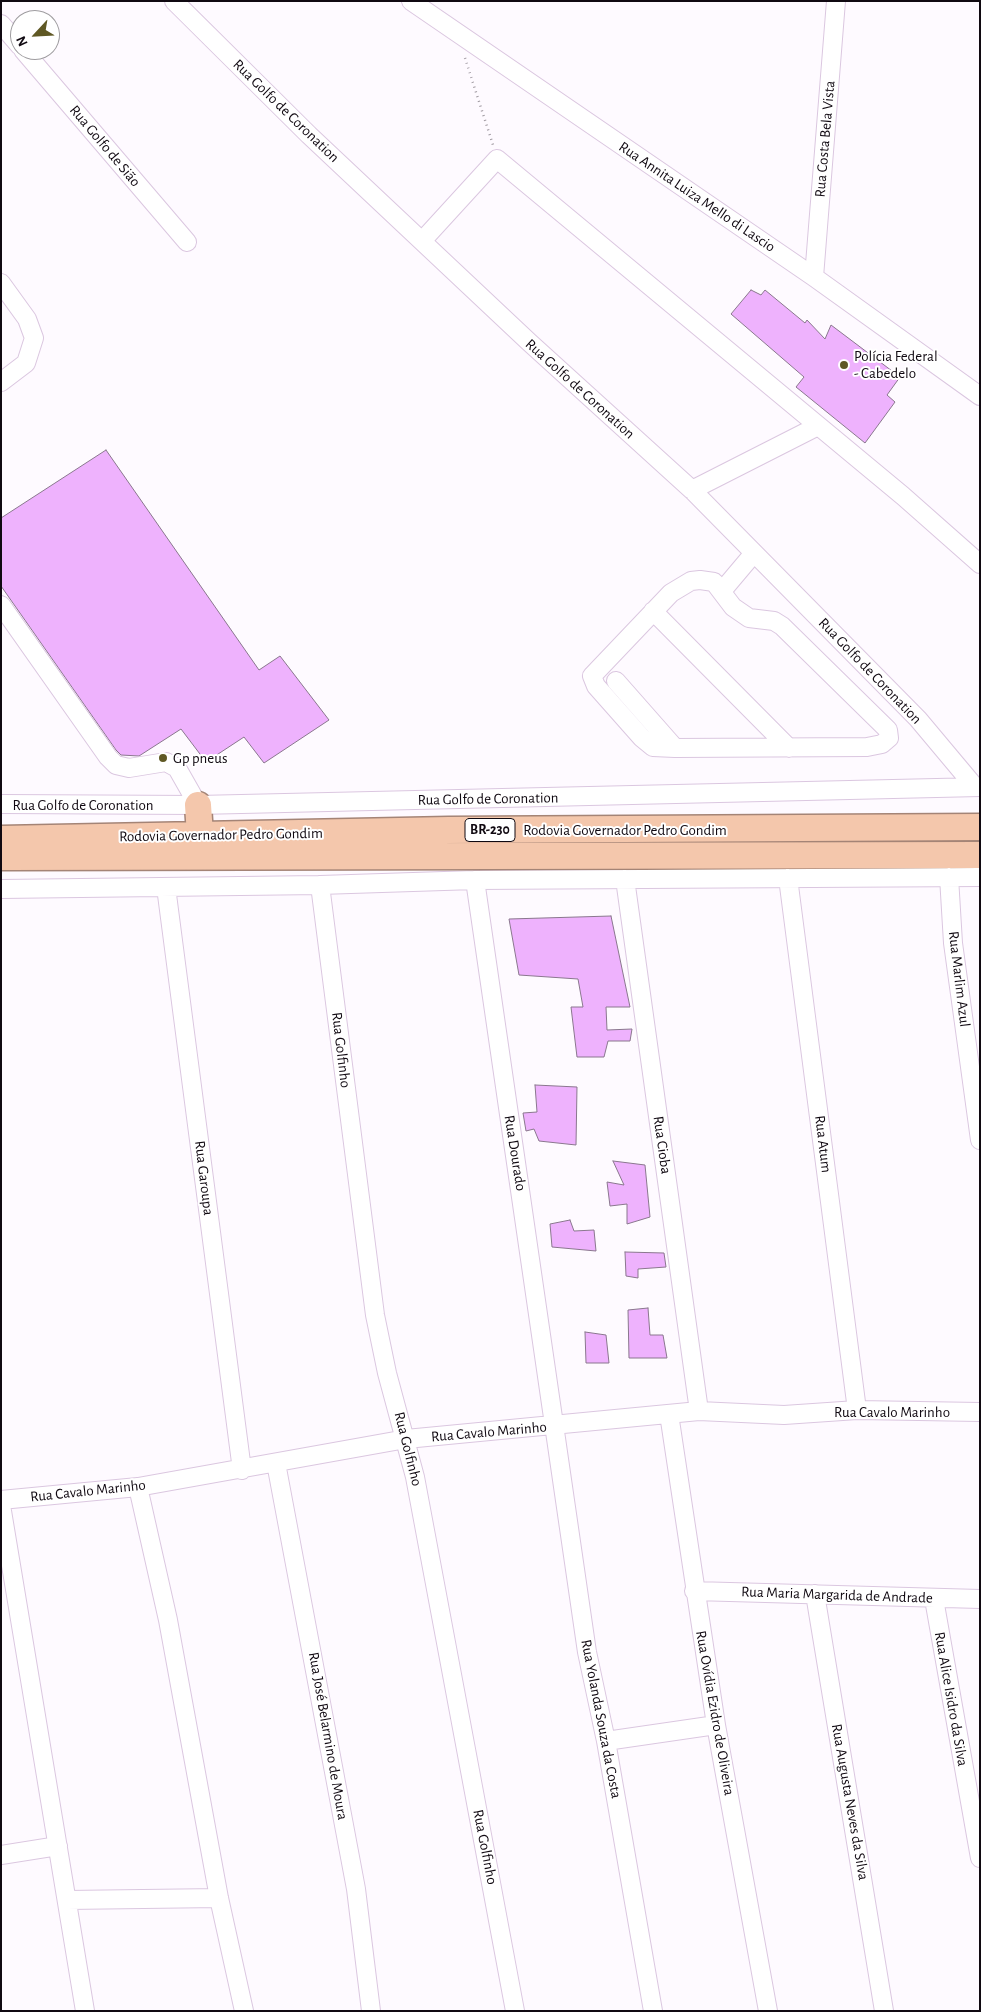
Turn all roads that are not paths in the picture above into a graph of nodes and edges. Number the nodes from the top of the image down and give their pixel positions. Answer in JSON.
{"nodes":[{"id":1,"x":174,"y":1,"type":"edge"},
{"id":2,"x":411,"y":1,"type":"edge"},
{"id":3,"x":836,"y":1,"type":"edge"},
{"id":4,"x":1,"y":24,"type":"edge"},
{"id":5,"x":10,"y":34,"type":"edge"},
{"id":6,"x":32,"y":60,"type":"edge"},
{"id":7,"x":422,"y":241,"type":"junction"},
{"id":8,"x":187,"y":242,"type":"dead end"},
{"id":9,"x":814,"y":277,"type":"junction"},
{"id":10,"x":1,"y":283,"type":"edge"},
{"id":11,"x":1,"y":382,"type":"edge"},
{"id":12,"x":980,"y":396,"type":"edge"},
{"id":13,"x":818,"y":426,"type":"junction"},
{"id":14,"x":692,"y":490,"type":"junction"},
{"id":15,"x":754,"y":553,"type":"junction"},
{"id":16,"x":980,"y":564,"type":"edge"},
{"id":17,"x":722,"y":590,"type":"junction"},
{"id":18,"x":1,"y":605,"type":"edge"},
{"id":19,"x":653,"y":611,"type":"junction"},
{"id":20,"x":616,"y":680,"type":"dead end"},
{"id":21,"x":675,"y":748,"type":"junction"},
{"id":22,"x":789,"y":748,"type":"junction"},
{"id":23,"x":978,"y":787,"type":"edge"},
{"id":24,"x":1,"y":804,"type":"edge"},
{"id":25,"x":198,"y":805,"type":"junction"},
{"id":26,"x":980,"y":827,"type":"edge"},
{"id":27,"x":200,"y":835,"type":"junction"},
{"id":28,"x":1,"y":839,"type":"edge"},
{"id":29,"x":980,"y":855,"type":"edge"},
{"id":30,"x":1,"y":857,"type":"edge"},
{"id":31,"x":948,"y":877,"type":"junction"},
{"id":32,"x":980,"y":877,"type":"edge"},
{"id":33,"x":788,"y":878,"type":"junction"},
{"id":34,"x":625,"y":879,"type":"junction"},
{"id":35,"x":475,"y":880,"type":"junction"},
{"id":36,"x":320,"y":885,"type":"junction"},
{"id":37,"x":166,"y":887,"type":"junction"},
{"id":38,"x":1,"y":889,"type":"edge"},
{"id":39,"x":980,"y":1140,"type":"edge"},
{"id":40,"x":858,"y":1410,"type":"junction"},
{"id":41,"x":699,"y":1411,"type":"junction"},
{"id":42,"x":980,"y":1412,"type":"edge"},
{"id":43,"x":669,"y":1414,"type":"junction"},
{"id":44,"x":554,"y":1427,"type":"junction"},
{"id":45,"x":406,"y":1439,"type":"junction"},
{"id":46,"x":276,"y":1463,"type":"junction"},
{"id":47,"x":242,"y":1470,"type":"junction"},
{"id":48,"x":138,"y":1487,"type":"junction"},
{"id":49,"x":1,"y":1500,"type":"edge"},
{"id":50,"x":1,"y":1504,"type":"edge"},
{"id":51,"x":694,"y":1591,"type":"junction"},
{"id":52,"x":815,"y":1594,"type":"junction"},
{"id":53,"x":934,"y":1599,"type":"junction"},
{"id":54,"x":980,"y":1599,"type":"edge"},
{"id":55,"x":716,"y":1725,"type":"junction"},
{"id":56,"x":606,"y":1741,"type":"junction"},
{"id":57,"x":58,"y":1846,"type":"junction"},
{"id":58,"x":1,"y":1855,"type":"edge"},
{"id":59,"x":980,"y":1858,"type":"edge"},
{"id":60,"x":219,"y":1898,"type":"junction"},
{"id":61,"x":67,"y":1900,"type":"junction"},
{"id":62,"x":85,"y":2011,"type":"edge"},
{"id":63,"x":244,"y":2011,"type":"edge"},
{"id":64,"x":371,"y":2011,"type":"edge"},
{"id":65,"x":515,"y":2011,"type":"edge"},
{"id":66,"x":653,"y":2011,"type":"edge"},
{"id":67,"x":768,"y":2011,"type":"edge"},
{"id":68,"x":884,"y":2011,"type":"edge"}],
"edges":[{"from":1,"to":7,"type":"street","name":"Rua Golfo de Coronation"},
{"from":2,"to":9,"type":"street","name":"Rua Annita Luiza Mello di Lascio"},
{"from":3,"to":9,"type":"street","name":"Rua Costa Bela Vista"},
{"from":4,"to":5,"type":"street"},
{"from":6,"to":8,"type":"street","name":"Rua Golfo de Sião"},
{"from":7,"to":13,"type":"street"},
{"from":7,"to":14,"type":"street","name":"Rua Golfo de Coronation"},
{"from":9,"to":12,"type":"street","name":"Rua Annita Luiza Mello di Lascio"},
{"from":10,"to":11,"type":"street"},
{"from":13,"to":14,"type":"street"},
{"from":13,"to":16,"type":"street"},
{"from":14,"to":15,"type":"street","name":"Rua Golfo de Coronation"},
{"from":15,"to":17,"type":"street"},
{"from":15,"to":23,"type":"street","name":"Rua Golfo de Coronation"},
{"from":17,"to":19,"type":"street"},
{"from":17,"to":22,"type":"street"},
{"from":18,"to":25,"type":"street"},
{"from":19,"to":21,"type":"street"},
{"from":19,"to":22,"type":"street"},
{"from":20,"to":21,"type":"street"},
{"from":21,"to":22,"type":"street"},
{"from":23,"to":25,"type":"street","name":"Rua Golfo de Coronation"},
{"from":24,"to":25,"type":"street","name":"Rua Golfo de Coronation"},
{"from":25,"to":27,"type":"highway"},
{"from":26,"to":27,"type":"highway","name":"Rodovia Governador Pedro Gondim","number":"BR-230"},
{"from":27,"to":28,"type":"highway","name":"Rodovia Governador Pedro Gondim","number":"BR-230"},
{"from":29,"to":30,"type":"highway","name":"Rodovia Governador Pedro Gondim","number":"BR-230"},
{"from":31,"to":32,"type":"street"},
{"from":31,"to":33,"type":"street"},
{"from":31,"to":39,"type":"street","name":"Rua Marlim Azul"},
{"from":33,"to":34,"type":"street"},
{"from":33,"to":40,"type":"street","name":"Rua Atum"},
{"from":34,"to":35,"type":"street"},
{"from":34,"to":41,"type":"street","name":"Rua Cioba"},
{"from":35,"to":36,"type":"street"},
{"from":35,"to":44,"type":"street","name":"Rua Dourado"},
{"from":36,"to":37,"type":"street"},
{"from":36,"to":45,"type":"street","name":"Rua Golfinho"},
{"from":37,"to":38,"type":"street"},
{"from":37,"to":47,"type":"street","name":"Rua Garoupa"},
{"from":40,"to":41,"type":"street","name":"Rua Cavalo Marinho"},
{"from":40,"to":42,"type":"street","name":"Rua Cavalo Marinho"},
{"from":41,"to":43,"type":"street","name":"Rua Cavalo Marinho"},
{"from":43,"to":44,"type":"street","name":"Rua Cavalo Marinho"},
{"from":43,"to":51,"type":"street","name":"Rua Ovídia Ezidro de Oliveira"},
{"from":44,"to":45,"type":"street","name":"Rua Cavalo Marinho"},
{"from":44,"to":56,"type":"street","name":"Rua Yolanda Souza da Costa"},
{"from":45,"to":46,"type":"street","name":"Rua Cavalo Marinho"},
{"from":45,"to":65,"type":"street","name":"Rua Golfinho"},
{"from":46,"to":47,"type":"street","name":"Rua Cavalo Marinho"},
{"from":46,"to":64,"type":"street","name":"Rua José Belarmino de Moura"},
{"from":47,"to":48,"type":"street","name":"Rua Cavalo Marinho"},
{"from":48,"to":49,"type":"street","name":"Rua Cavalo Marinho"},
{"from":48,"to":60,"type":"street"},
{"from":50,"to":57,"type":"street"},
{"from":51,"to":52,"type":"street","name":"Rua Maria Margarida de Andrade"},
{"from":51,"to":55,"type":"street","name":"Rua Ovídia Ezidro de Oliveira"},
{"from":52,"to":53,"type":"street","name":"Rua Maria Margarida de Andrade"},
{"from":52,"to":68,"type":"street","name":"Rua Augusta Neves da Silva"},
{"from":53,"to":54,"type":"street","name":"Rua Maria Margarida de Andrade"},
{"from":53,"to":59,"type":"street","name":"Rua Alice Isidro da Silva"},
{"from":55,"to":56,"type":"street"},
{"from":55,"to":67,"type":"street","name":"Rua Ovídia Ezidro de Oliveira"},
{"from":56,"to":66,"type":"street","name":"Rua Yolanda Souza da Costa"},
{"from":57,"to":58,"type":"street"},
{"from":57,"to":61,"type":"street"},
{"from":60,"to":61,"type":"street"},
{"from":60,"to":63,"type":"street"},
{"from":61,"to":62,"type":"street"}]}
